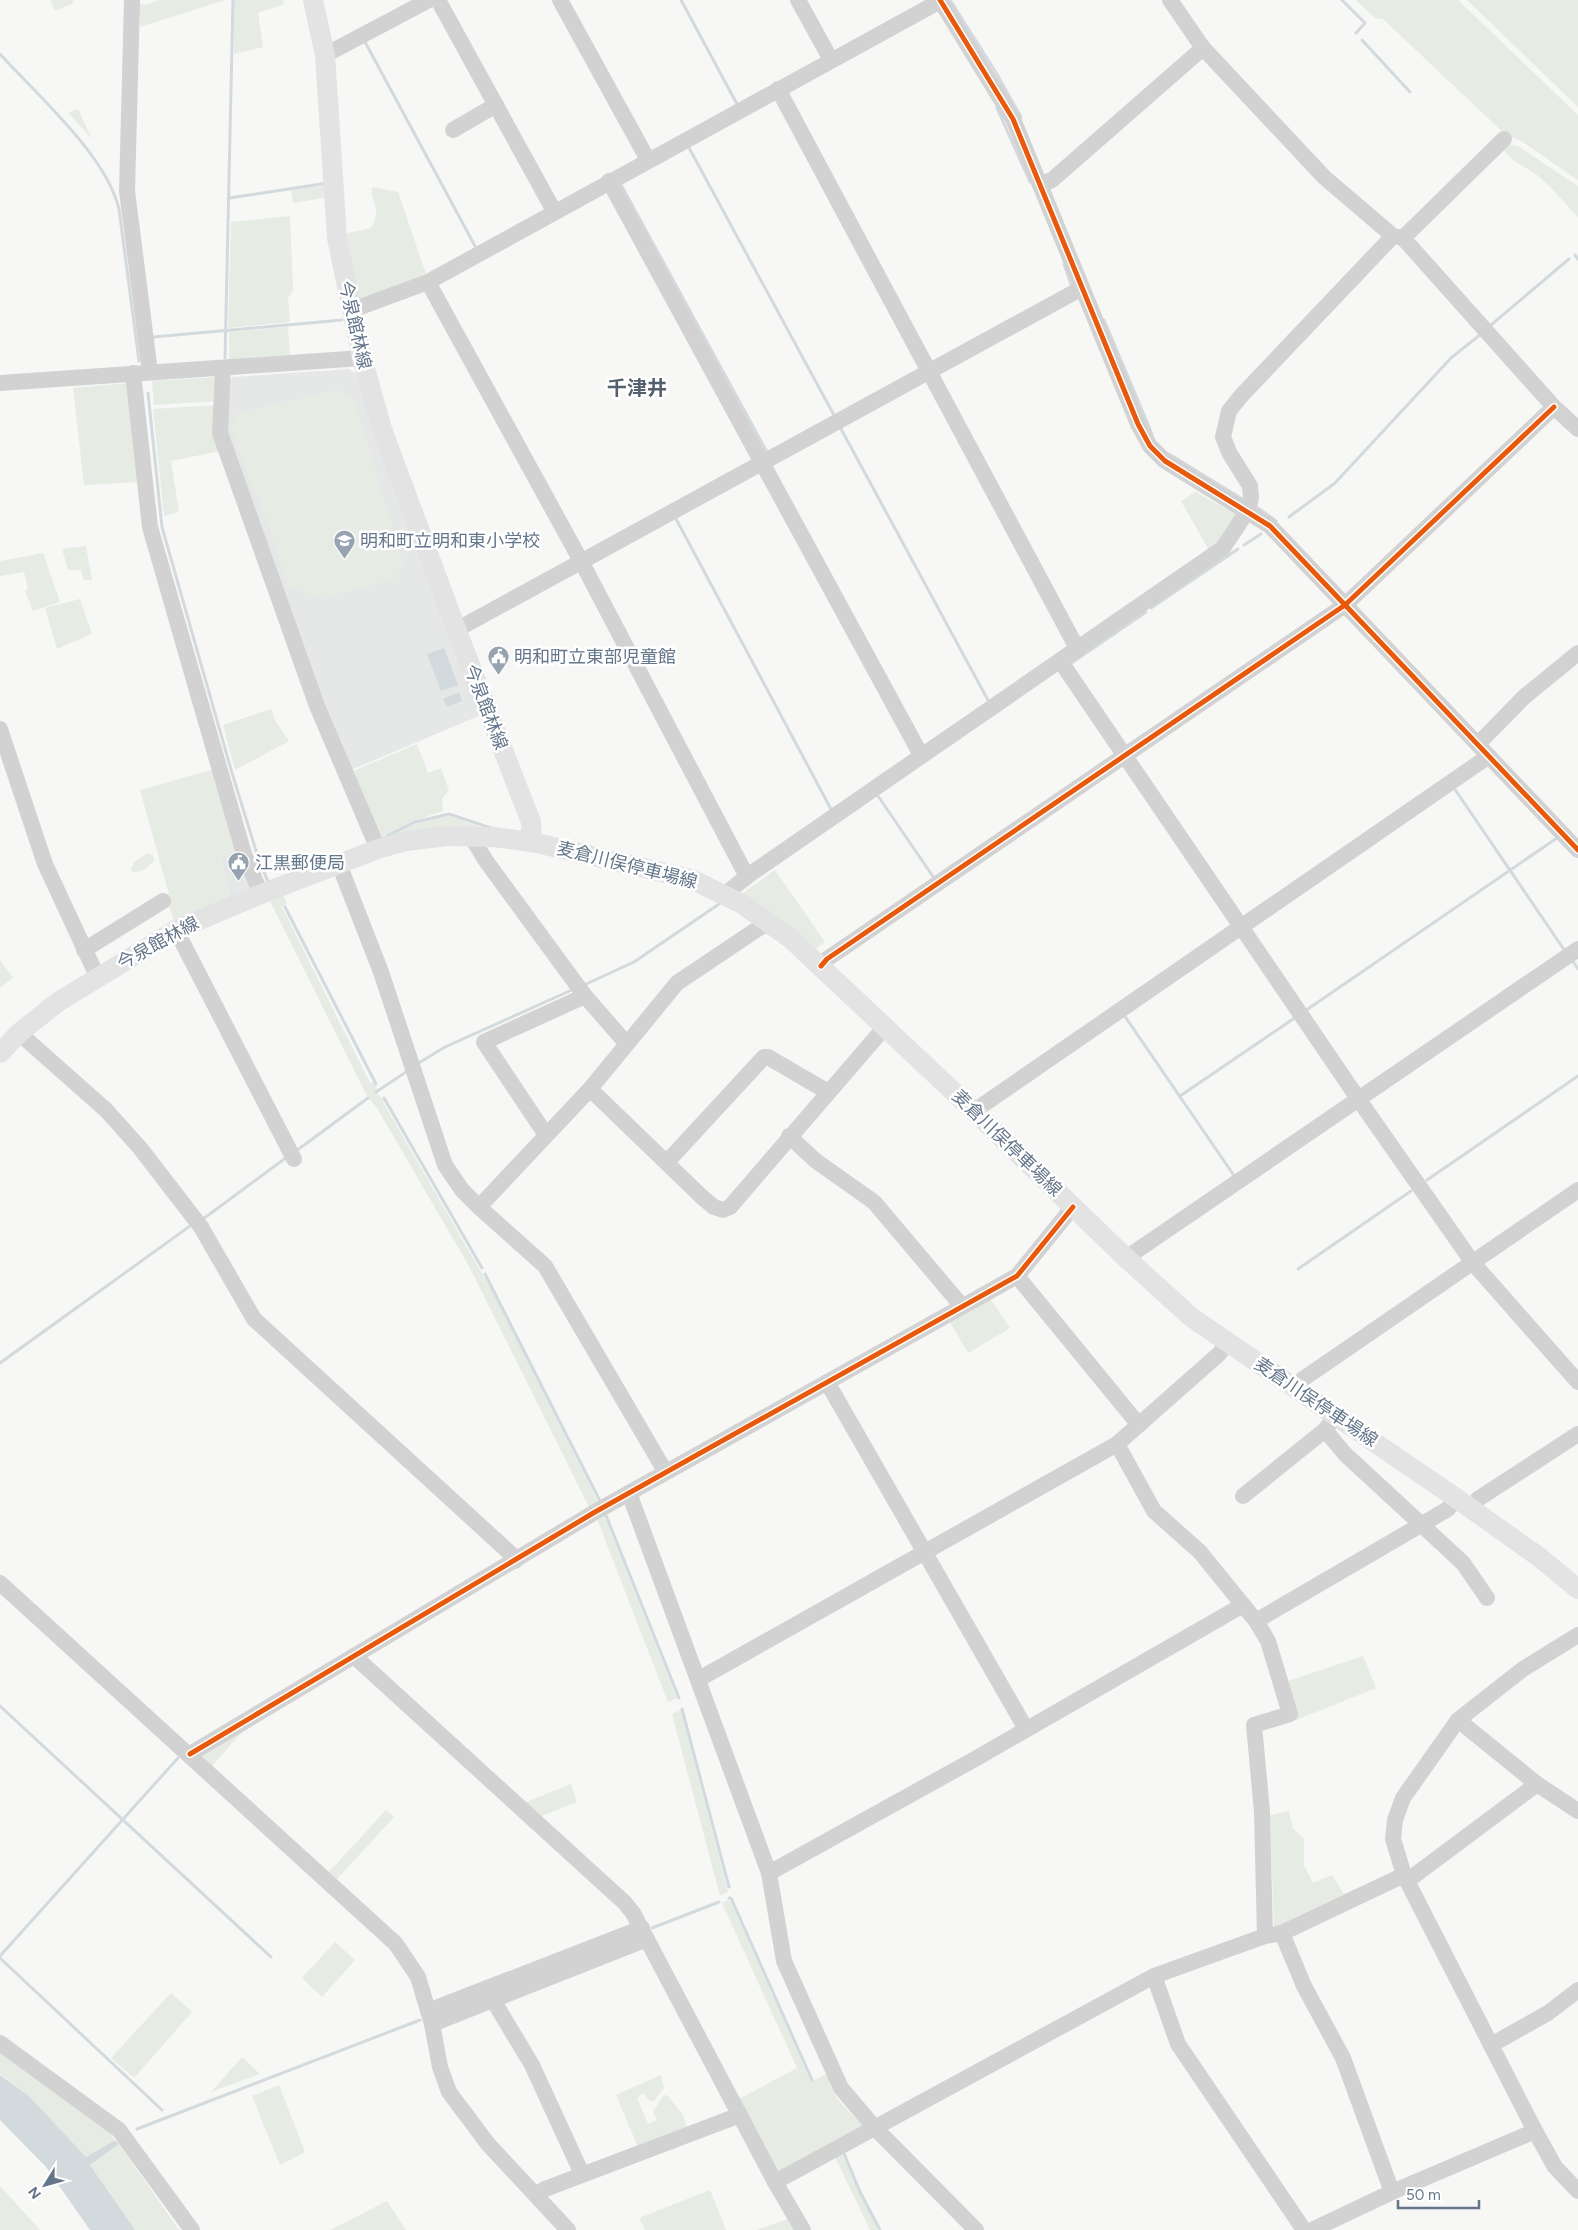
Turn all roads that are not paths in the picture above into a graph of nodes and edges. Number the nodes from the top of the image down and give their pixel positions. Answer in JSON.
{"nodes":[{"id":1,"x":132,"y":0,"type":"edge"},
{"id":2,"x":313,"y":0,"type":"edge"},
{"id":3,"x":429,"y":0,"type":"edge"},
{"id":4,"x":438,"y":0,"type":"edge"},
{"id":5,"x":560,"y":0,"type":"edge"},
{"id":6,"x":798,"y":0,"type":"edge"},
{"id":7,"x":941,"y":0,"type":"edge"},
{"id":8,"x":1170,"y":0,"type":"edge"},
{"id":9,"x":1203,"y":48,"type":"junction"},
{"id":10,"x":325,"y":55,"type":"junction"},
{"id":11,"x":831,"y":60,"type":"junction"},
{"id":12,"x":778,"y":89,"type":"junction"},
{"id":13,"x":496,"y":105,"type":"junction"},
{"id":14,"x":453,"y":130,"type":"dead end"},
{"id":15,"x":1504,"y":139,"type":"dead end"},
{"id":16,"x":648,"y":160,"type":"junction"},
{"id":17,"x":610,"y":181,"type":"junction"},
{"id":18,"x":1044,"y":183,"type":"junction"},
{"id":19,"x":554,"y":211,"type":"junction"},
{"id":20,"x":1398,"y":237,"type":"junction"},
{"id":21,"x":428,"y":282,"type":"junction"},
{"id":22,"x":1082,"y":288,"type":"junction"},
{"id":23,"x":352,"y":310,"type":"junction"},
{"id":24,"x":362,"y":358,"type":"junction"},
{"id":25,"x":223,"y":368,"type":"junction"},
{"id":26,"x":930,"y":371,"type":"junction"},
{"id":27,"x":150,"y":372,"type":"junction"},
{"id":28,"x":133,"y":373,"type":"junction"},
{"id":29,"x":0,"y":383,"type":"edge"},
{"id":30,"x":1554,"y":407,"type":"junction"},
{"id":31,"x":1578,"y":429,"type":"edge"},
{"id":32,"x":763,"y":462,"type":"junction"},
{"id":33,"x":1248,"y":510,"type":"junction"},
{"id":34,"x":581,"y":561,"type":"junction"},
{"id":35,"x":1346,"y":605,"type":"junction"},
{"id":36,"x":456,"y":630,"type":"junction"},
{"id":37,"x":1078,"y":650,"type":"junction"},
{"id":38,"x":1578,"y":653,"type":"edge"},
{"id":39,"x":1061,"y":662,"type":"junction"},
{"id":40,"x":0,"y":732,"type":"edge"},
{"id":41,"x":1484,"y":750,"type":"junction"},
{"id":42,"x":921,"y":755,"type":"junction"},
{"id":43,"x":1126,"y":755,"type":"junction"},
{"id":44,"x":472,"y":836,"type":"junction"},
{"id":45,"x":532,"y":842,"type":"junction"},
{"id":46,"x":378,"y":849,"type":"junction"},
{"id":47,"x":1578,"y":850,"type":"edge"},
{"id":48,"x":339,"y":864,"type":"junction"},
{"id":49,"x":749,"y":875,"type":"junction"},
{"id":50,"x":261,"y":894,"type":"junction"},
{"id":51,"x":725,"y":894,"type":"junction"},
{"id":52,"x":163,"y":900,"type":"dead end"},
{"id":53,"x":767,"y":920,"type":"junction"},
{"id":54,"x":1241,"y":927,"type":"junction"},
{"id":55,"x":176,"y":930,"type":"junction"},
{"id":56,"x":1578,"y":949,"type":"edge"},
{"id":57,"x":84,"y":950,"type":"junction"},
{"id":58,"x":821,"y":966,"type":"junction"},
{"id":59,"x":98,"y":978,"type":"junction"},
{"id":60,"x":585,"y":996,"type":"junction"},
{"id":61,"x":885,"y":1027,"type":"junction"},
{"id":62,"x":18,"y":1033,"type":"junction"},
{"id":63,"x":626,"y":1043,"type":"junction"},
{"id":64,"x":0,"y":1053,"type":"edge"},
{"id":65,"x":590,"y":1088,"type":"junction"},
{"id":66,"x":828,"y":1092,"type":"junction"},
{"id":67,"x":1359,"y":1100,"type":"junction"},
{"id":68,"x":974,"y":1111,"type":"junction"},
{"id":69,"x":546,"y":1135,"type":"junction"},
{"id":70,"x":789,"y":1136,"type":"junction"},
{"id":71,"x":294,"y":1159,"type":"dead end"},
{"id":72,"x":667,"y":1162,"type":"junction"},
{"id":73,"x":1578,"y":1190,"type":"edge"},
{"id":74,"x":479,"y":1207,"type":"junction"},
{"id":75,"x":1074,"y":1208,"type":"junction"},
{"id":76,"x":1126,"y":1258,"type":"junction"},
{"id":77,"x":1473,"y":1263,"type":"junction"},
{"id":78,"x":1017,"y":1276,"type":"junction"},
{"id":79,"x":961,"y":1305,"type":"junction"},
{"id":80,"x":1228,"y":1342,"type":"junction"},
{"id":81,"x":827,"y":1382,"type":"junction"},
{"id":82,"x":1578,"y":1382,"type":"edge"},
{"id":83,"x":1294,"y":1388,"type":"junction"},
{"id":84,"x":1330,"y":1423,"type":"junction"},
{"id":85,"x":1139,"y":1425,"type":"junction"},
{"id":86,"x":1578,"y":1434,"type":"edge"},
{"id":87,"x":1117,"y":1444,"type":"junction"},
{"id":88,"x":665,"y":1471,"type":"junction"},
{"id":89,"x":629,"y":1493,"type":"junction"},
{"id":90,"x":1243,"y":1496,"type":"dead end"},
{"id":91,"x":1463,"y":1503,"type":"junction"},
{"id":92,"x":1421,"y":1523,"type":"junction"},
{"id":93,"x":924,"y":1552,"type":"junction"},
{"id":94,"x":515,"y":1561,"type":"junction"},
{"id":95,"x":0,"y":1583,"type":"edge"},
{"id":96,"x":1578,"y":1589,"type":"edge"},
{"id":97,"x":1487,"y":1598,"type":"dead end"},
{"id":98,"x":1243,"y":1605,"type":"junction"},
{"id":99,"x":1256,"y":1621,"type":"junction"},
{"id":100,"x":1578,"y":1635,"type":"edge"},
{"id":101,"x":354,"y":1656,"type":"junction"},
{"id":102,"x":699,"y":1679,"type":"junction"},
{"id":103,"x":1458,"y":1720,"type":"junction"},
{"id":104,"x":1026,"y":1729,"type":"junction"},
{"id":105,"x":190,"y":1754,"type":"junction"},
{"id":106,"x":1537,"y":1784,"type":"junction"},
{"id":107,"x":1578,"y":1811,"type":"edge"},
{"id":108,"x":769,"y":1873,"type":"junction"},
{"id":109,"x":1405,"y":1878,"type":"junction"},
{"id":110,"x":1282,"y":1933,"type":"junction"},
{"id":111,"x":644,"y":1934,"type":"junction"},
{"id":112,"x":1265,"y":1936,"type":"junction"},
{"id":113,"x":1154,"y":1976,"type":"junction"},
{"id":114,"x":1578,"y":1990,"type":"edge"},
{"id":115,"x":493,"y":2000,"type":"junction"},
{"id":116,"x":430,"y":2017,"type":"junction"},
{"id":117,"x":0,"y":2043,"type":"edge"},
{"id":118,"x":1491,"y":2045,"type":"junction"},
{"id":119,"x":740,"y":2115,"type":"junction"},
{"id":120,"x":875,"y":2128,"type":"junction"},
{"id":121,"x":1535,"y":2131,"type":"junction"},
{"id":122,"x":582,"y":2174,"type":"junction"},
{"id":123,"x":775,"y":2182,"type":"junction"},
{"id":124,"x":1578,"y":2191,"type":"edge"},
{"id":125,"x":1392,"y":2192,"type":"junction"},
{"id":126,"x":536,"y":2195,"type":"junction"},
{"id":127,"x":192,"y":2230,"type":"edge"},
{"id":128,"x":568,"y":2230,"type":"edge"},
{"id":129,"x":803,"y":2230,"type":"edge"},
{"id":130,"x":976,"y":2230,"type":"edge"},
{"id":131,"x":1304,"y":2230,"type":"edge"},
{"id":132,"x":1312,"y":2230,"type":"edge"}],
"edges":[{"from":1,"to":27,"type":"street"},
{"from":2,"to":10,"type":"main road","name":"今泉館林線"},
{"from":3,"to":10,"type":"street"},
{"from":4,"to":13,"type":"street"},
{"from":5,"to":16,"type":"street"},
{"from":6,"to":11,"type":"street"},
{"from":7,"to":11,"type":"street"},
{"from":7,"to":18,"type":"street"},
{"from":8,"to":9,"type":"street"},
{"from":9,"to":18,"type":"street"},
{"from":9,"to":20,"type":"street"},
{"from":10,"to":23,"type":"main road","name":"今泉館林線"},
{"from":11,"to":12,"type":"street"},
{"from":12,"to":16,"type":"street"},
{"from":12,"to":26,"type":"street"},
{"from":13,"to":14,"type":"street"},
{"from":13,"to":19,"type":"street"},
{"from":15,"to":20,"type":"street"},
{"from":16,"to":17,"type":"street"},
{"from":17,"to":19,"type":"street"},
{"from":17,"to":32,"type":"street"},
{"from":18,"to":22,"type":"street"},
{"from":19,"to":21,"type":"street"},
{"from":20,"to":30,"type":"street"},
{"from":20,"to":33,"type":"street"},
{"from":21,"to":23,"type":"street"},
{"from":21,"to":34,"type":"street"},
{"from":22,"to":26,"type":"street"},
{"from":22,"to":33,"type":"street"},
{"from":23,"to":24,"type":"main road","name":"今泉館林線"},
{"from":24,"to":25,"type":"street"},
{"from":24,"to":36,"type":"main road","name":"今泉館林線"},
{"from":25,"to":27,"type":"street"},
{"from":25,"to":46,"type":"street"},
{"from":26,"to":32,"type":"street"},
{"from":26,"to":37,"type":"street"},
{"from":27,"to":28,"type":"street"},
{"from":28,"to":29,"type":"street"},
{"from":28,"to":50,"type":"street"},
{"from":30,"to":31,"type":"street"},
{"from":30,"to":35,"type":"street"},
{"from":32,"to":34,"type":"street"},
{"from":32,"to":42,"type":"street"},
{"from":33,"to":35,"type":"street"},
{"from":33,"to":37,"type":"street"},
{"from":34,"to":36,"type":"street"},
{"from":34,"to":49,"type":"street"},
{"from":35,"to":41,"type":"street"},
{"from":35,"to":43,"type":"street"},
{"from":36,"to":45,"type":"main road","name":"今泉館林線"},
{"from":37,"to":39,"type":"street"},
{"from":38,"to":41,"type":"street"},
{"from":39,"to":42,"type":"street"},
{"from":39,"to":43,"type":"street"},
{"from":40,"to":57,"type":"street"},
{"from":41,"to":47,"type":"street"},
{"from":41,"to":54,"type":"street"},
{"from":42,"to":49,"type":"street"},
{"from":43,"to":54,"type":"street"},
{"from":43,"to":58,"type":"street"},
{"from":44,"to":45,"type":"main road","name":"今泉館林線"},
{"from":44,"to":46,"type":"main road","name":"今泉館林線"},
{"from":44,"to":60,"type":"street"},
{"from":45,"to":51,"type":"main road","name":"麦倉川俣停車場線"},
{"from":46,"to":48,"type":"main road","name":"今泉館林線"},
{"from":48,"to":50,"type":"main road","name":"今泉館林線"},
{"from":48,"to":74,"type":"street"},
{"from":49,"to":51,"type":"street"},
{"from":50,"to":55,"type":"main road","name":"今泉館林線"},
{"from":51,"to":53,"type":"main road","name":"麦倉川俣停車場線"},
{"from":52,"to":57,"type":"street"},
{"from":53,"to":58,"type":"main road","name":"麦倉川俣停車場線"},
{"from":53,"to":63,"type":"street"},
{"from":54,"to":67,"type":"street"},
{"from":54,"to":68,"type":"street"},
{"from":55,"to":59,"type":"main road","name":"今泉館林線"},
{"from":55,"to":71,"type":"street"},
{"from":56,"to":67,"type":"street"},
{"from":57,"to":59,"type":"street"},
{"from":58,"to":61,"type":"main road","name":"麦倉川俣停車場線"},
{"from":59,"to":62,"type":"main road","name":"今泉館林線"},
{"from":60,"to":63,"type":"street"},
{"from":60,"to":69,"type":"street"},
{"from":61,"to":66,"type":"street"},
{"from":61,"to":68,"type":"main road","name":"麦倉川俣停車場線"},
{"from":62,"to":64,"type":"main road","name":"今泉館林線"},
{"from":62,"to":94,"type":"street"},
{"from":63,"to":65,"type":"street"},
{"from":65,"to":69,"type":"street"},
{"from":65,"to":72,"type":"street"},
{"from":66,"to":70,"type":"street"},
{"from":66,"to":72,"type":"street"},
{"from":67,"to":76,"type":"street"},
{"from":67,"to":77,"type":"street"},
{"from":68,"to":75,"type":"main road","name":"麦倉川俣停車場線"},
{"from":69,"to":74,"type":"street"},
{"from":70,"to":72,"type":"street"},
{"from":70,"to":79,"type":"street"},
{"from":73,"to":77,"type":"street"},
{"from":74,"to":88,"type":"street"},
{"from":75,"to":76,"type":"main road","name":"麦倉川俣停車場線"},
{"from":75,"to":78,"type":"street"},
{"from":76,"to":80,"type":"main road","name":"麦倉川俣停車場線"},
{"from":77,"to":82,"type":"street"},
{"from":77,"to":83,"type":"street"},
{"from":78,"to":79,"type":"street"},
{"from":78,"to":85,"type":"street"},
{"from":79,"to":81,"type":"street"},
{"from":80,"to":83,"type":"main road","name":"麦倉川俣停車場線"},
{"from":80,"to":85,"type":"street"},
{"from":81,"to":88,"type":"street"},
{"from":81,"to":93,"type":"street"},
{"from":83,"to":84,"type":"main road","name":"麦倉川俣停車場線"},
{"from":84,"to":90,"type":"street"},
{"from":84,"to":91,"type":"main road","name":"麦倉川俣停車場線"},
{"from":84,"to":92,"type":"street"},
{"from":85,"to":87,"type":"street"},
{"from":86,"to":91,"type":"street"},
{"from":87,"to":93,"type":"street"},
{"from":87,"to":98,"type":"street"},
{"from":88,"to":89,"type":"street"},
{"from":89,"to":94,"type":"street"},
{"from":89,"to":102,"type":"street"},
{"from":91,"to":92,"type":"street"},
{"from":91,"to":96,"type":"main road","name":"麦倉川俣停車場線"},
{"from":92,"to":97,"type":"street"},
{"from":92,"to":99,"type":"street"},
{"from":93,"to":102,"type":"street"},
{"from":93,"to":104,"type":"street"},
{"from":94,"to":101,"type":"street"},
{"from":95,"to":105,"type":"street"},
{"from":98,"to":99,"type":"street"},
{"from":98,"to":104,"type":"street"},
{"from":99,"to":112,"type":"street"},
{"from":100,"to":103,"type":"street"},
{"from":101,"to":105,"type":"street"},
{"from":101,"to":111,"type":"street"},
{"from":102,"to":108,"type":"street"},
{"from":103,"to":106,"type":"street"},
{"from":103,"to":109,"type":"street"},
{"from":104,"to":108,"type":"street"},
{"from":105,"to":116,"type":"street"},
{"from":106,"to":107,"type":"street"},
{"from":106,"to":109,"type":"street"},
{"from":108,"to":120,"type":"street"},
{"from":109,"to":110,"type":"street"},
{"from":109,"to":118,"type":"street"},
{"from":110,"to":112,"type":"street"},
{"from":110,"to":125,"type":"street"},
{"from":111,"to":115,"type":"street"},
{"from":111,"to":116,"type":"street"},
{"from":111,"to":119,"type":"street"},
{"from":112,"to":113,"type":"street"},
{"from":113,"to":120,"type":"street"},
{"from":113,"to":131,"type":"street"},
{"from":114,"to":118,"type":"street"},
{"from":115,"to":116,"type":"street"},
{"from":115,"to":122,"type":"street"},
{"from":116,"to":126,"type":"street"},
{"from":117,"to":127,"type":"street"},
{"from":118,"to":121,"type":"street"},
{"from":119,"to":122,"type":"street"},
{"from":119,"to":123,"type":"street"},
{"from":120,"to":123,"type":"street"},
{"from":120,"to":130,"type":"street"},
{"from":121,"to":124,"type":"street"},
{"from":121,"to":125,"type":"street"},
{"from":122,"to":126,"type":"street"},
{"from":123,"to":129,"type":"street"},
{"from":125,"to":132,"type":"street"},
{"from":126,"to":128,"type":"street"}]}
